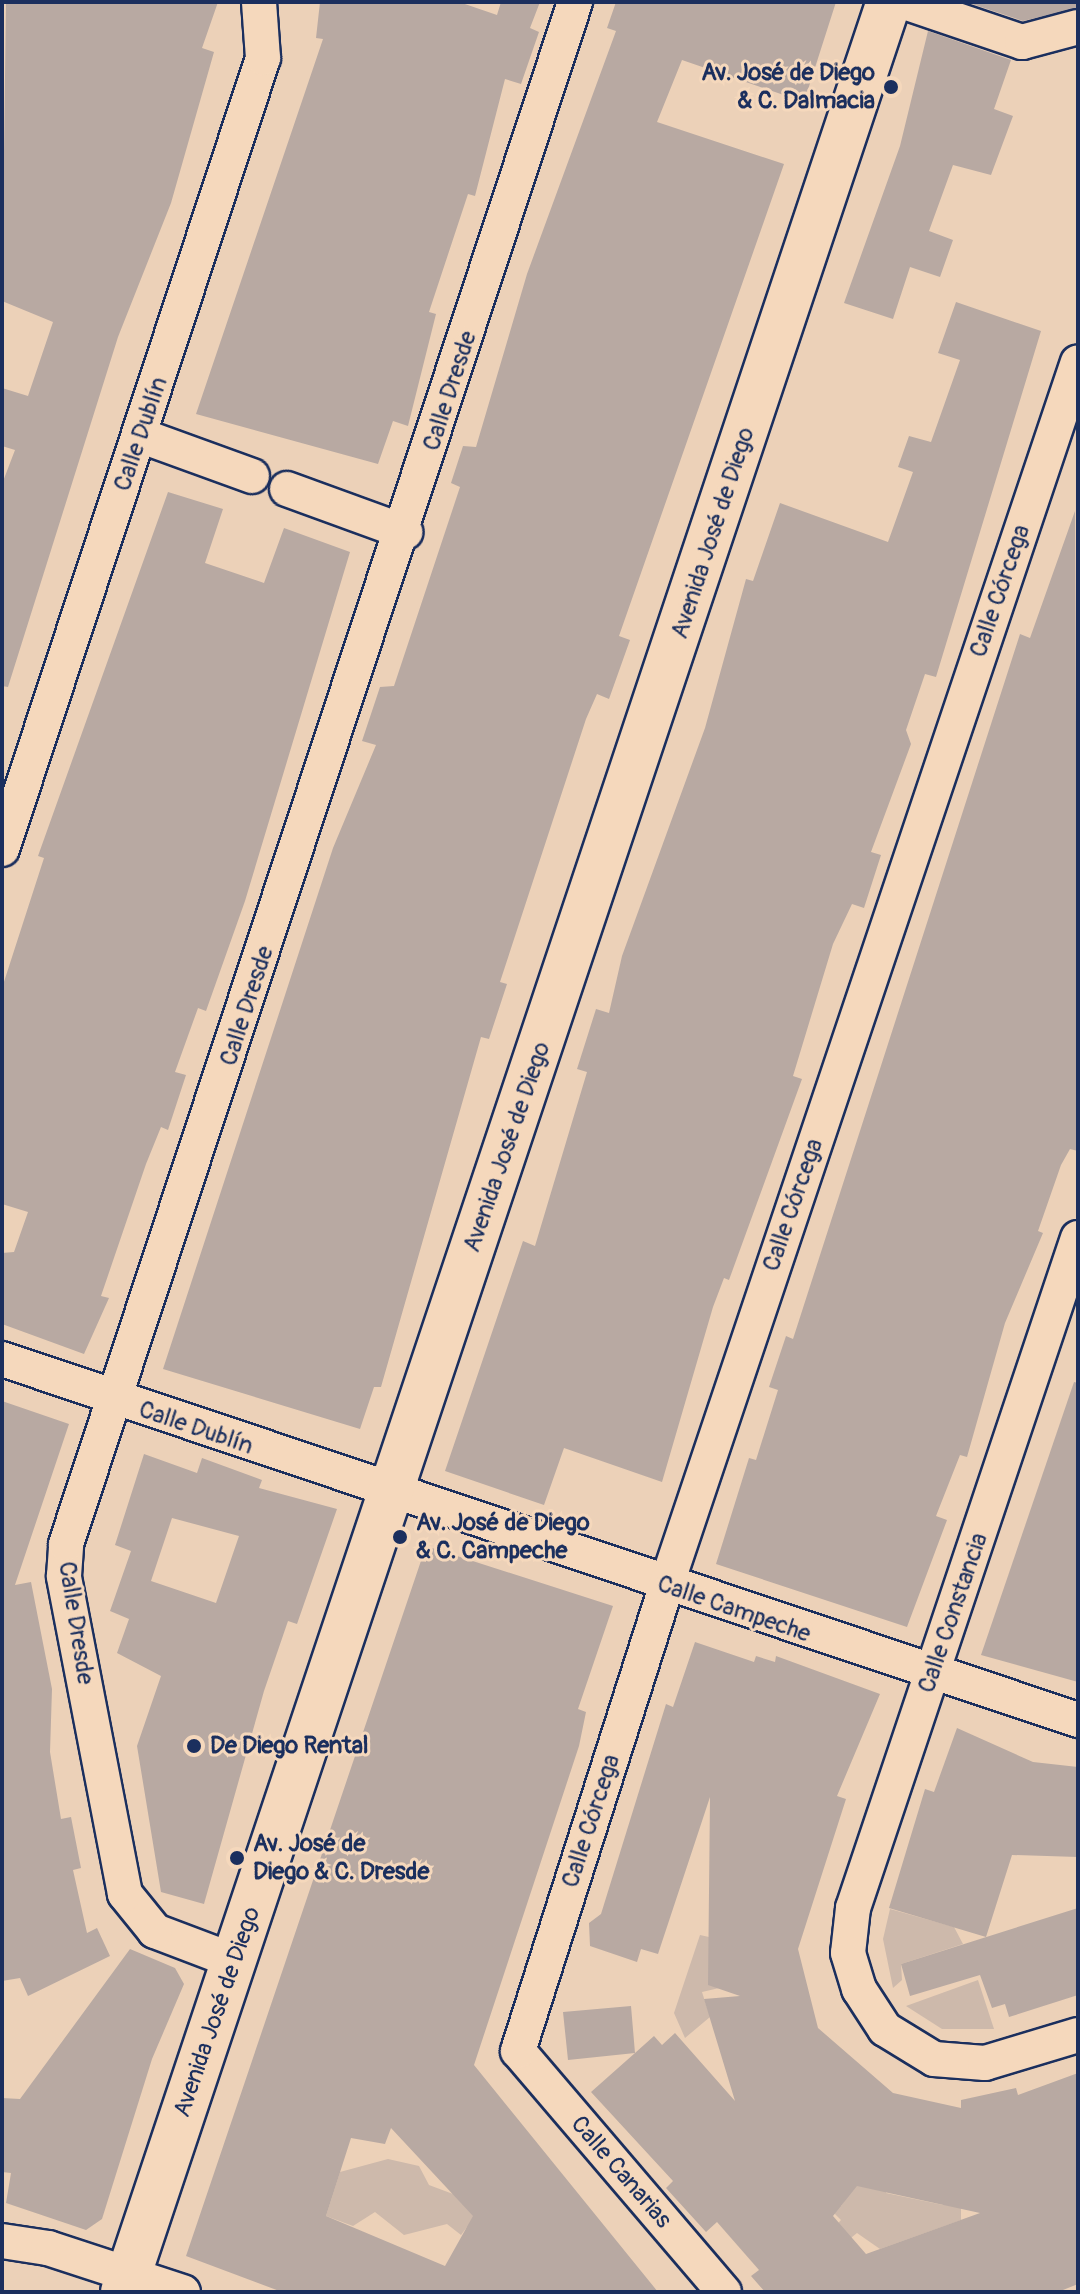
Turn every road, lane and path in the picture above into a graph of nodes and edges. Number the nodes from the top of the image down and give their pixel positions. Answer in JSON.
{"nodes":[{"id":1,"x":575,"y":2,"type":"edge"},
{"id":2,"x":889,"y":2,"type":"edge"},
{"id":3,"x":904,"y":2,"type":"edge"},
{"id":4,"x":261,"y":9,"type":"edge"},
{"id":5,"x":1078,"y":27,"type":"edge"},
{"id":6,"x":1078,"y":362,"type":"edge"},
{"id":7,"x":142,"y":436,"type":"junction"},
{"id":8,"x":252,"y":476,"type":"dead end"},
{"id":9,"x":287,"y":489,"type":"dead end"},
{"id":10,"x":405,"y":532,"type":"junction"},
{"id":11,"x":2,"y":849,"type":"edge"},
{"id":12,"x":1078,"y":1238,"type":"edge"},
{"id":13,"x":2,"y":1359,"type":"edge"},
{"id":14,"x":116,"y":1401,"type":"junction"},
{"id":15,"x":390,"y":1495,"type":"junction"},
{"id":16,"x":666,"y":1586,"type":"junction"},
{"id":17,"x":931,"y":1676,"type":"junction"},
{"id":18,"x":1078,"y":1720,"type":"edge"},
{"id":19,"x":234,"y":1961,"type":"junction"},
{"id":20,"x":1078,"y":2035,"type":"edge"},
{"id":21,"x":518,"y":2051,"type":"joint"},
{"id":22,"x":2,"y":2241,"type":"edge"},
{"id":23,"x":126,"y":2282,"type":"edge"},
{"id":24,"x":183,"y":2292,"type":"edge"},
{"id":25,"x":724,"y":2292,"type":"edge"}],
"edges":[{"from":1,"to":10,"type":"street","name":"Calle Dresde"},
{"from":2,"to":15,"type":"main road","name":"Avenida José de Diego"},
{"from":3,"to":5,"type":"street"},
{"from":4,"to":7,"type":"street","name":"Calle Dublín"},
{"from":6,"to":16,"type":"street","name":"Calle Córcega"},
{"from":7,"to":8,"type":"street"},
{"from":7,"to":11,"type":"street","name":"Calle Dublín"},
{"from":9,"to":10,"type":"street"},
{"from":10,"to":14,"type":"street","name":"Calle Dresde"},
{"from":12,"to":17,"type":"street","name":"Calle Constancia"},
{"from":13,"to":14,"type":"street","name":"Calle Dublín"},
{"from":14,"to":15,"type":"street","name":"Calle Dublín"},
{"from":14,"to":19,"type":"street","name":"Calle Dresde"},
{"from":15,"to":16,"type":"street","name":"Calle Campeche"},
{"from":15,"to":19,"type":"main road","name":"Avenida José de Diego"},
{"from":16,"to":17,"type":"street","name":"Calle Campeche"},
{"from":16,"to":21,"type":"street","name":"Calle Córcega"},
{"from":17,"to":18,"type":"street","name":"Calle Campeche"},
{"from":17,"to":20,"type":"street","name":"Calle Constancia"},
{"from":19,"to":23,"type":"main road","name":"Avenida José de Diego"},
{"from":21,"to":25,"type":"street","name":"Calle Canarias"},
{"from":22,"to":23,"type":"street"},
{"from":23,"to":24,"type":"street"}]}
